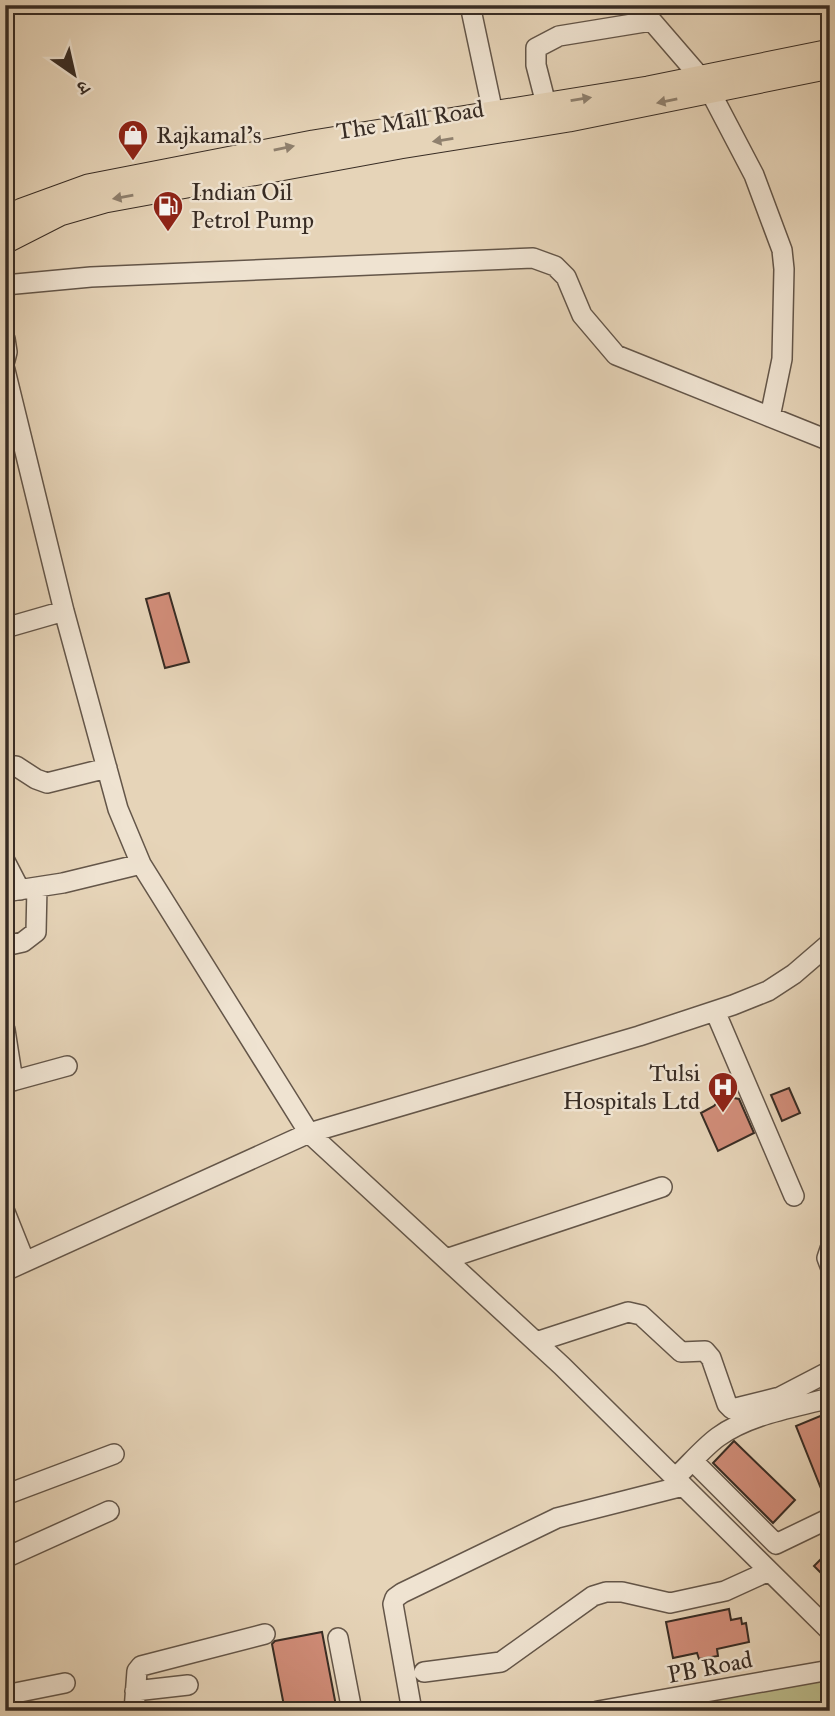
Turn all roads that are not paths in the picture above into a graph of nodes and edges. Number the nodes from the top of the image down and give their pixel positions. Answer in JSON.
{"nodes":[{"id":1,"x":470,"y":5,"type":"edge"},
{"id":2,"x":638,"y":5,"type":"edge"},
{"id":3,"x":651,"y":21,"type":"junction"},
{"id":4,"x":830,"y":51,"type":"edge"},
{"id":5,"x":830,"y":67,"type":"edge"},
{"id":6,"x":713,"y":84,"type":"junction"},
{"id":7,"x":540,"y":112,"type":"junction"},
{"id":8,"x":493,"y":113,"type":"junction"},
{"id":9,"x":202,"y":174,"type":"junction"},
{"id":10,"x":5,"y":219,"type":"edge"},
{"id":11,"x":5,"y":242,"type":"edge"},
{"id":12,"x":5,"y":285,"type":"edge"},
{"id":13,"x":5,"y":339,"type":"edge"},
{"id":14,"x":6,"y":372,"type":"edge"},
{"id":15,"x":770,"y":417,"type":"junction"},
{"id":16,"x":830,"y":441,"type":"edge"},
{"id":17,"x":64,"y":611,"type":"junction"},
{"id":18,"x":5,"y":628,"type":"edge"},
{"id":19,"x":5,"y":767,"type":"edge"},
{"id":20,"x":107,"y":768,"type":"junction"},
{"id":21,"x":5,"y":861,"type":"edge"},
{"id":22,"x":141,"y":864,"type":"junction"},
{"id":23,"x":21,"y":890,"type":"edge"},
{"id":24,"x":830,"y":943,"type":"edge"},
{"id":25,"x":5,"y":946,"type":"edge"},
{"id":26,"x":715,"y":1011,"type":"junction"},
{"id":27,"x":5,"y":1030,"type":"edge"},
{"id":28,"x":67,"y":1066,"type":"dead end"},
{"id":29,"x":9,"y":1082,"type":"edge"},
{"id":30,"x":309,"y":1133,"type":"junction"},
{"id":31,"x":662,"y":1186,"type":"dead end"},
{"id":32,"x":794,"y":1196,"type":"dead end"},
{"id":33,"x":5,"y":1212,"type":"edge"},
{"id":34,"x":830,"y":1249,"type":"edge"},
{"id":35,"x":446,"y":1259,"type":"junction"},
{"id":36,"x":830,"y":1266,"type":"edge"},
{"id":37,"x":12,"y":1272,"type":"edge"},
{"id":38,"x":536,"y":1342,"type":"junction"},
{"id":39,"x":830,"y":1371,"type":"edge"},
{"id":40,"x":830,"y":1398,"type":"edge"},
{"id":41,"x":114,"y":1454,"type":"dead end"},
{"id":42,"x":693,"y":1461,"type":"junction"},
{"id":43,"x":679,"y":1482,"type":"junction"},
{"id":44,"x":5,"y":1495,"type":"edge"},
{"id":45,"x":109,"y":1511,"type":"dead end"},
{"id":46,"x":830,"y":1518,"type":"edge"},
{"id":47,"x":5,"y":1558,"type":"edge"},
{"id":48,"x":769,"y":1571,"type":"junction"},
{"id":49,"x":830,"y":1631,"type":"edge"},
{"id":50,"x":265,"y":1634,"type":"dead end"},
{"id":51,"x":338,"y":1638,"type":"dead end"},
{"id":52,"x":830,"y":1670,"type":"edge"},
{"id":53,"x":424,"y":1672,"type":"dead end"},
{"id":54,"x":65,"y":1683,"type":"dead end"},
{"id":55,"x":188,"y":1685,"type":"dead end"},
{"id":56,"x":5,"y":1695,"type":"edge"},
{"id":57,"x":134,"y":1701,"type":"edge"},
{"id":58,"x":656,"y":1707,"type":"edge"},
{"id":59,"x":352,"y":1711,"type":"edge"},
{"id":60,"x":412,"y":1711,"type":"edge"},
{"id":61,"x":598,"y":1711,"type":"edge"}],
"edges":[{"from":1,"to":8,"type":"street"},
{"from":2,"to":3,"type":"street"},
{"from":3,"to":6,"type":"street"},
{"from":3,"to":7,"type":"street"},
{"from":4,"to":6,"type":"main road","name":"The Mall Road"},
{"from":5,"to":6,"type":"main road","name":"The Mall Road"},
{"from":6,"to":7,"type":"main road","name":"The Mall Road"},
{"from":6,"to":15,"type":"street"},
{"from":7,"to":8,"type":"main road","name":"The Mall Road"},
{"from":7,"to":9,"type":"main road","name":"The Mall Road","one_way":true},
{"from":9,"to":8,"type":"main road","name":"The Mall Road","one_way":true},
{"from":9,"to":10,"type":"main road","name":"The Mall Road"},
{"from":9,"to":11,"type":"main road","name":"The Mall Road","one_way":true},
{"from":12,"to":15,"type":"street"},
{"from":13,"to":14,"type":"street"},
{"from":14,"to":17,"type":"street"},
{"from":15,"to":16,"type":"street"},
{"from":17,"to":18,"type":"street"},
{"from":17,"to":20,"type":"street"},
{"from":19,"to":20,"type":"street"},
{"from":20,"to":22,"type":"street"},
{"from":21,"to":23,"type":"street"},
{"from":22,"to":23,"type":"street"},
{"from":22,"to":30,"type":"street"},
{"from":23,"to":25,"type":"street"},
{"from":24,"to":26,"type":"street"},
{"from":26,"to":30,"type":"street"},
{"from":26,"to":32,"type":"street"},
{"from":27,"to":29,"type":"street"},
{"from":28,"to":29,"type":"street"},
{"from":30,"to":35,"type":"street"},
{"from":30,"to":37,"type":"street"},
{"from":31,"to":35,"type":"street"},
{"from":33,"to":37,"type":"street"},
{"from":34,"to":36,"type":"street"},
{"from":35,"to":38,"type":"street"},
{"from":38,"to":39,"type":"street"},
{"from":38,"to":43,"type":"street"},
{"from":40,"to":42,"type":"street"},
{"from":41,"to":44,"type":"street"},
{"from":42,"to":43,"type":"street"},
{"from":42,"to":46,"type":"street"},
{"from":43,"to":48,"type":"street"},
{"from":43,"to":60,"type":"street"},
{"from":45,"to":47,"type":"street"},
{"from":48,"to":49,"type":"street"},
{"from":48,"to":53,"type":"street"},
{"from":50,"to":57,"type":"street"},
{"from":51,"to":59,"type":"street"},
{"from":52,"to":58,"type":"street","name":"PB Road"},
{"from":54,"to":56,"type":"street"},
{"from":55,"to":57,"type":"street"},
{"from":58,"to":61,"type":"street","name":"PB Road"}]}
